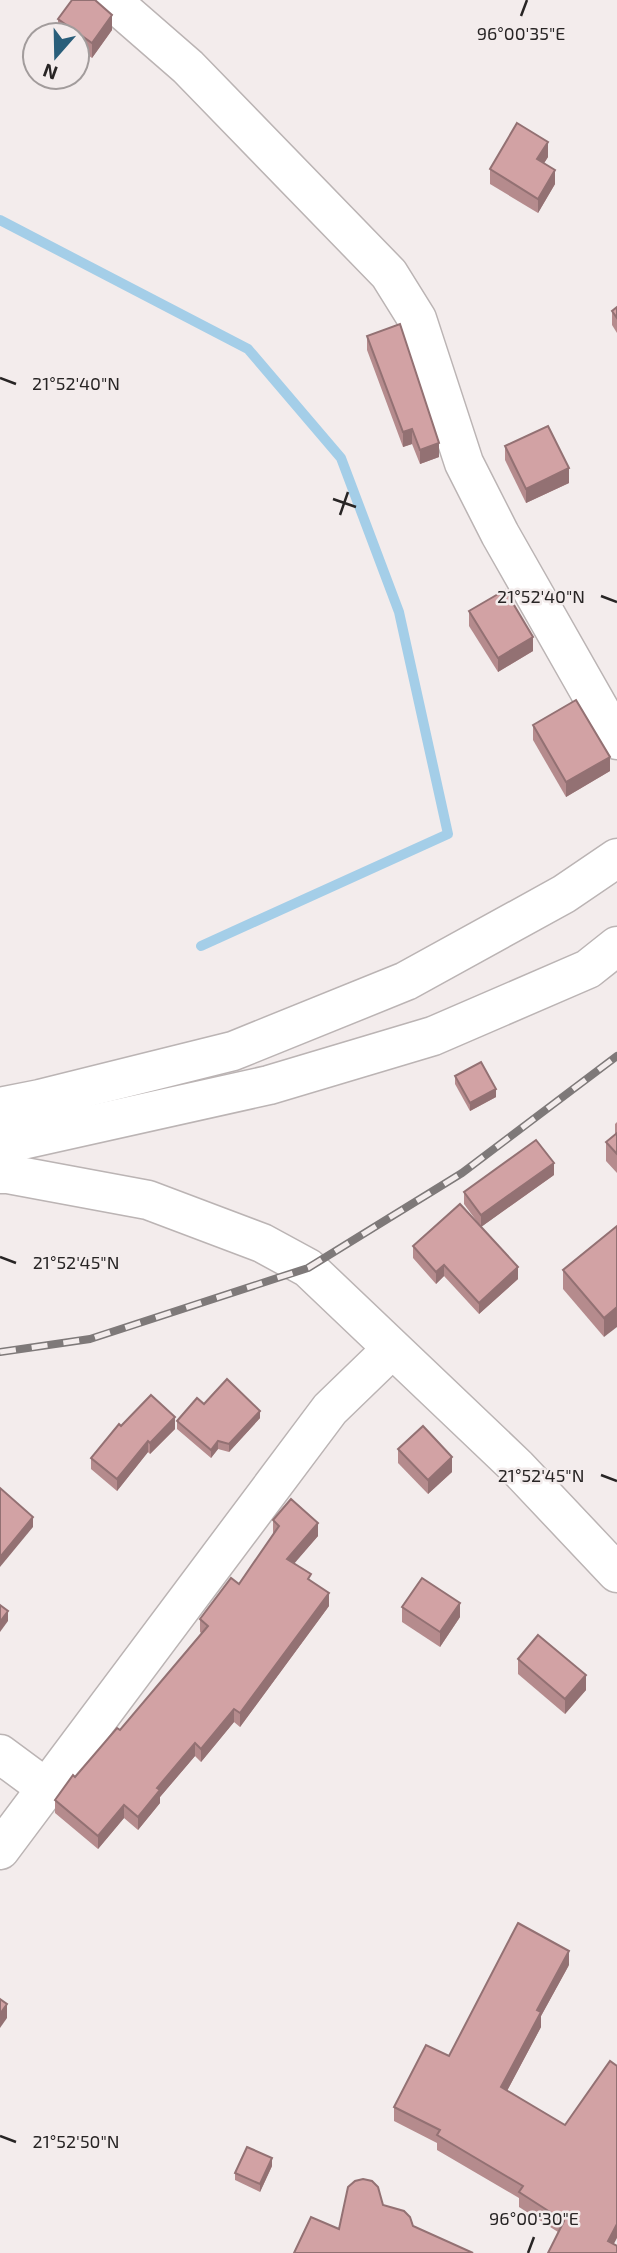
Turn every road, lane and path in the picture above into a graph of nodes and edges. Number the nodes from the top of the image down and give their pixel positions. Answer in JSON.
{"nodes":[{"id":1,"x":111,"y":0,"type":"edge"},
{"id":2,"x":617,"y":740,"type":"edge"},
{"id":3,"x":617,"y":858,"type":"edge"},
{"id":4,"x":617,"y":946,"type":"edge"},
{"id":5,"x":0,"y":1107,"type":"edge"},
{"id":6,"x":0,"y":1145,"type":"edge"},
{"id":7,"x":0,"y":1174,"type":"edge"},
{"id":8,"x":391,"y":1350,"type":"junction"},
{"id":9,"x":617,"y":1573,"type":"edge"},
{"id":10,"x":0,"y":1754,"type":"edge"},
{"id":11,"x":46,"y":1788,"type":"junction"},
{"id":12,"x":0,"y":1850,"type":"edge"}],
"edges":[{"from":1,"to":2,"type":"street"},
{"from":3,"to":5,"type":"street"},
{"from":4,"to":6,"type":"street"},
{"from":7,"to":8,"type":"street"},
{"from":8,"to":9,"type":"street"},
{"from":8,"to":11,"type":"street"},
{"from":10,"to":11,"type":"street"},
{"from":11,"to":12,"type":"street"}]}
